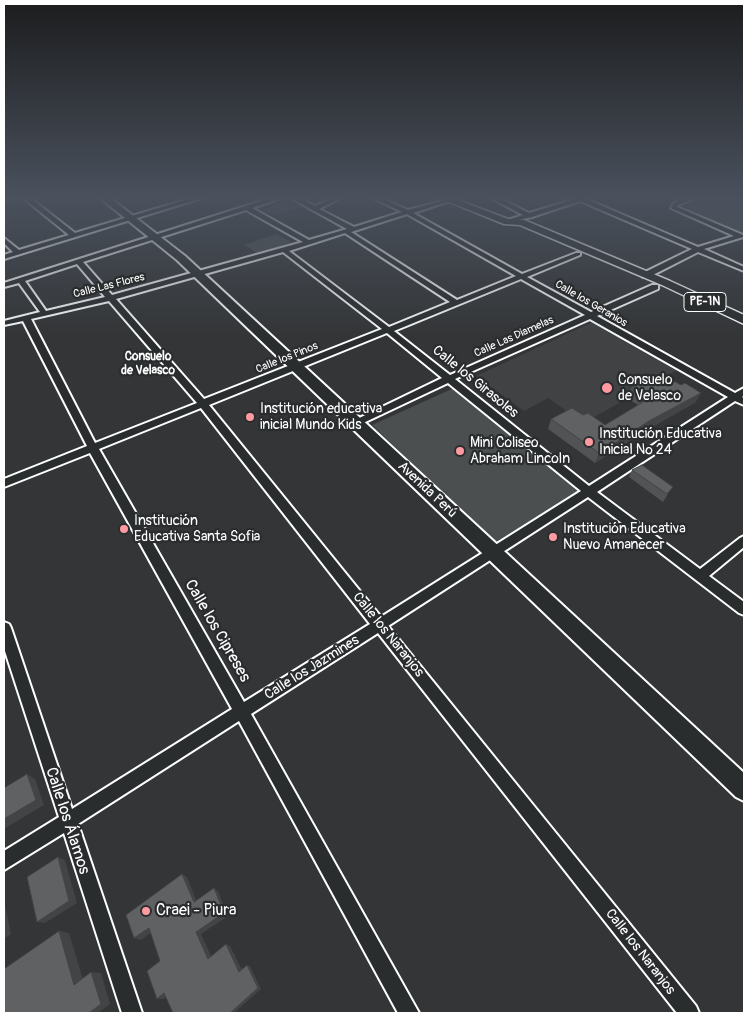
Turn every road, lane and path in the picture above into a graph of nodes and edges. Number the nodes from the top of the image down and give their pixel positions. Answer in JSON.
{"nodes":[{"id":1,"x":9,"y":244,"type":"edge"},
{"id":2,"x":46,"y":244,"type":"edge"},
{"id":3,"x":136,"y":244,"type":"edge"},
{"id":4,"x":164,"y":244,"type":"edge"},
{"id":5,"x":301,"y":244,"type":"edge"},
{"id":6,"x":370,"y":244,"type":"edge"},
{"id":7,"x":464,"y":244,"type":"edge"},
{"id":8,"x":555,"y":244,"type":"edge"},
{"id":9,"x":575,"y":244,"type":"edge"},
{"id":10,"x":687,"y":244,"type":"edge"},
{"id":11,"x":715,"y":244,"type":"edge"},
{"id":12,"x":698,"y":249,"type":"junction"},
{"id":13,"x":284,"y":250,"type":"junction"},
{"id":14,"x":18,"y":253,"type":"junction"},
{"id":15,"x":578,"y":254,"type":"junction"},
{"id":16,"x":4,"y":257,"type":"edge"},
{"id":17,"x":79,"y":262,"type":"junction"},
{"id":18,"x":744,"y":269,"type":"edge"},
{"id":19,"x":198,"y":274,"type":"junction"},
{"id":20,"x":646,"y":274,"type":"junction"},
{"id":21,"x":522,"y":277,"type":"junction"},
{"id":22,"x":21,"y":280,"type":"junction"},
{"id":23,"x":4,"y":285,"type":"edge"},
{"id":24,"x":655,"y":287,"type":"junction"},
{"id":25,"x":111,"y":298,"type":"junction"},
{"id":26,"x":457,"y":303,"type":"junction"},
{"id":27,"x":44,"y":313,"type":"junction"},
{"id":28,"x":589,"y":316,"type":"junction"},
{"id":29,"x":26,"y":318,"type":"junction"},
{"id":30,"x":744,"y":320,"type":"edge"},
{"id":31,"x":4,"y":322,"type":"edge"},
{"id":32,"x":744,"y":329,"type":"edge"},
{"id":33,"x":388,"y":330,"type":"junction"},
{"id":34,"x":298,"y":366,"type":"junction"},
{"id":35,"x":448,"y":379,"type":"junction"},
{"id":36,"x":741,"y":397,"type":"edge"},
{"id":37,"x":203,"y":404,"type":"junction"},
{"id":38,"x":356,"y":423,"type":"junction"},
{"id":39,"x":92,"y":448,"type":"junction"},
{"id":40,"x":4,"y":483,"type":"edge"},
{"id":41,"x":589,"y":492,"type":"junction"},
{"id":42,"x":744,"y":541,"type":"edge"},
{"id":43,"x":494,"y":553,"type":"junction"},
{"id":44,"x":700,"y":576,"type":"junction"},
{"id":45,"x":744,"y":610,"type":"edge"},
{"id":46,"x":380,"y":625,"type":"junction"},
{"id":47,"x":4,"y":628,"type":"edge"},
{"id":48,"x":242,"y":712,"type":"junction"},
{"id":49,"x":744,"y":789,"type":"edge"},
{"id":50,"x":67,"y":822,"type":"junction"},
{"id":51,"x":4,"y":861,"type":"edge"},
{"id":52,"x":132,"y":1013,"type":"edge"},
{"id":53,"x":409,"y":1013,"type":"edge"},
{"id":54,"x":689,"y":1013,"type":"edge"}],
"edges":[{"from":1,"to":14,"type":"street"},
{"from":2,"to":14,"type":"street"},
{"from":3,"to":17,"type":"street"},
{"from":4,"to":19,"type":"street","name":"Avenida Perú"},
{"from":5,"to":13,"type":"street","name":"Calle Las Flores"},
{"from":6,"to":26,"type":"street"},
{"from":7,"to":21,"type":"street","name":"Calle los Geranios"},
{"from":8,"to":15,"type":"main road","number":"PE-1N"},
{"from":9,"to":20,"type":"main road","number":"PE-1N"},
{"from":10,"to":12,"type":"street"},
{"from":11,"to":12,"type":"street"},
{"from":12,"to":18,"type":"street"},
{"from":12,"to":20,"type":"street"},
{"from":13,"to":19,"type":"street","name":"Calle Las Flores"},
{"from":13,"to":33,"type":"street","name":"Calle los Girasoles"},
{"from":14,"to":16,"type":"street"},
{"from":15,"to":21,"type":"street","name":"Calle los Pinos"},
{"from":15,"to":24,"type":"main road","number":"PE-1N"},
{"from":17,"to":22,"type":"street"},
{"from":17,"to":25,"type":"street","name":"Calle los Naranjos"},
{"from":19,"to":25,"type":"street","name":"Calle Las Flores"},
{"from":19,"to":34,"type":"street","name":"Avenida Perú"},
{"from":20,"to":30,"type":"main road","number":"PE-1N"},
{"from":21,"to":26,"type":"street","name":"Calle los Pinos"},
{"from":21,"to":28,"type":"street","name":"Calle los Geranios"},
{"from":22,"to":23,"type":"street"},
{"from":22,"to":27,"type":"street"},
{"from":24,"to":28,"type":"street","name":"Calle Las Diamelas"},
{"from":24,"to":32,"type":"main road","number":"PE-1N"},
{"from":25,"to":27,"type":"street","name":"Calle Las Flores"},
{"from":25,"to":37,"type":"street","name":"Calle los Naranjos"},
{"from":26,"to":33,"type":"street","name":"Calle los Pinos"},
{"from":27,"to":29,"type":"street","name":"Calle Las Flores"},
{"from":28,"to":35,"type":"street","name":"Calle Las Diamelas"},
{"from":28,"to":36,"type":"street","name":"Calle los Geranios"},
{"from":29,"to":31,"type":"street","name":"Calle Las Flores"},
{"from":29,"to":39,"type":"street","name":"Calle los Cipreses"},
{"from":33,"to":34,"type":"street","name":"Calle los Pinos"},
{"from":33,"to":35,"type":"street","name":"Calle los Girasoles"},
{"from":34,"to":37,"type":"street","name":"Calle los Pinos"},
{"from":34,"to":38,"type":"street","name":"Avenida Perú"},
{"from":35,"to":38,"type":"street","name":"Calle Las Diamelas"},
{"from":35,"to":41,"type":"street","name":"Calle los Girasoles"},
{"from":36,"to":41,"type":"street","name":"Calle los Jazmines"},
{"from":37,"to":39,"type":"street","name":"Calle los Pinos"},
{"from":37,"to":46,"type":"street","name":"Calle los Naranjos"},
{"from":38,"to":43,"type":"street","name":"Avenida Perú"},
{"from":39,"to":40,"type":"street","name":"Calle los Pinos"},
{"from":39,"to":48,"type":"street","name":"Calle los Cipreses"},
{"from":41,"to":43,"type":"street","name":"Calle los Jazmines"},
{"from":41,"to":44,"type":"street","name":"Calle los Girasoles"},
{"from":42,"to":44,"type":"street"},
{"from":43,"to":46,"type":"street","name":"Calle los Jazmines"},
{"from":43,"to":49,"type":"street","name":"Avenida Perú"},
{"from":44,"to":45,"type":"street","name":"Calle los Girasoles"},
{"from":46,"to":48,"type":"street","name":"Calle los Jazmines"},
{"from":46,"to":54,"type":"street","name":"Calle los Naranjos"},
{"from":47,"to":50,"type":"street","name":"Calle los Álamos"},
{"from":48,"to":50,"type":"street","name":"Calle los Jazmines"},
{"from":48,"to":53,"type":"street","name":"Calle los Cipreses"},
{"from":50,"to":51,"type":"street","name":"Calle los Jazmines"},
{"from":50,"to":52,"type":"street","name":"Calle los Álamos"}]}
